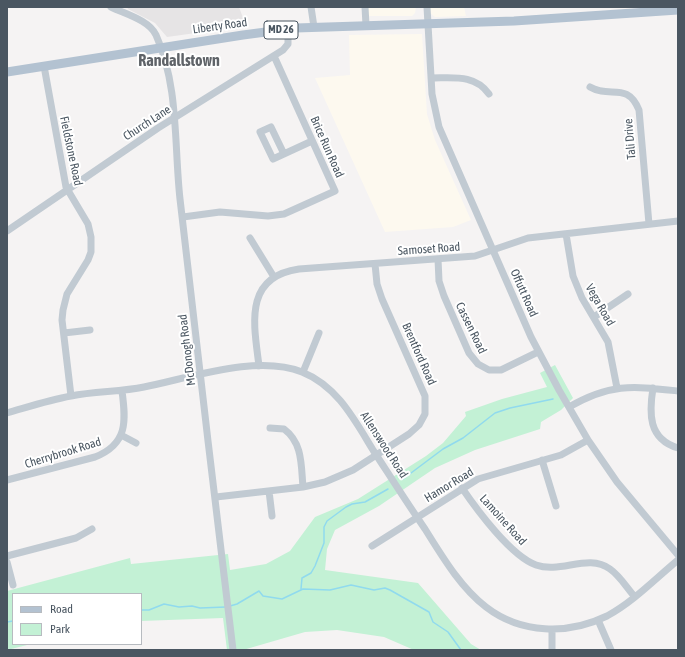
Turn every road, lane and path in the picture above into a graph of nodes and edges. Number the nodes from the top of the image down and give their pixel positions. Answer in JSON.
{"nodes":[{"id":1,"x":311,"y":7,"type":"edge"},
{"id":2,"x":365,"y":7,"type":"edge"},
{"id":3,"x":427,"y":7,"type":"edge"},
{"id":4,"x":116,"y":8,"type":"edge"},
{"id":5,"x":678,"y":10,"type":"edge"},
{"id":6,"x":428,"y":24,"type":"junction"},
{"id":7,"x":366,"y":25,"type":"junction"},
{"id":8,"x":314,"y":27,"type":"junction"},
{"id":9,"x":288,"y":29,"type":"junction"},
{"id":10,"x":160,"y":48,"type":"junction"},
{"id":11,"x":274,"y":56,"type":"junction"},
{"id":12,"x":44,"y":66,"type":"junction"},
{"id":13,"x":7,"y":72,"type":"edge"},
{"id":14,"x":431,"y":78,"type":"junction"},
{"id":15,"x":590,"y":87,"type":"dead end"},
{"id":16,"x":489,"y":94,"type":"dead end"},
{"id":17,"x":175,"y":118,"type":"junction"},
{"id":18,"x":312,"y":141,"type":"junction"},
{"id":19,"x":284,"y":154,"type":"dead end"},
{"id":20,"x":67,"y":191,"type":"junction"},
{"id":21,"x":183,"y":217,"type":"junction"},
{"id":22,"x":678,"y":221,"type":"edge"},
{"id":23,"x":649,"y":224,"type":"junction"},
{"id":24,"x":7,"y":231,"type":"edge"},
{"id":25,"x":566,"y":234,"type":"junction"},
{"id":26,"x":250,"y":238,"type":"dead end"},
{"id":27,"x":493,"y":250,"type":"junction"},
{"id":28,"x":438,"y":259,"type":"junction"},
{"id":29,"x":375,"y":264,"type":"junction"},
{"id":30,"x":274,"y":277,"type":"junction"},
{"id":31,"x":628,"y":294,"type":"dead end"},
{"id":32,"x":594,"y":317,"type":"junction"},
{"id":33,"x":90,"y":330,"type":"dead end"},
{"id":34,"x":319,"y":333,"type":"dead end"},
{"id":35,"x":64,"y":334,"type":"junction"},
{"id":36,"x":538,"y":352,"type":"junction"},
{"id":37,"x":259,"y":366,"type":"junction"},
{"id":38,"x":303,"y":372,"type":"junction"},
{"id":39,"x":200,"y":373,"type":"junction"},
{"id":40,"x":617,"y":388,"type":"junction"},
{"id":41,"x":653,"y":388,"type":"junction"},
{"id":42,"x":122,"y":391,"type":"junction"},
{"id":43,"x":678,"y":391,"type":"edge"},
{"id":44,"x":71,"y":396,"type":"junction"},
{"id":45,"x":569,"y":407,"type":"junction"},
{"id":46,"x":7,"y":412,"type":"edge"},
{"id":47,"x":270,"y":428,"type":"dead end"},
{"id":48,"x":121,"y":435,"type":"junction"},
{"id":49,"x":588,"y":440,"type":"junction"},
{"id":50,"x":136,"y":443,"type":"dead end"},
{"id":51,"x":678,"y":448,"type":"edge"},
{"id":52,"x":377,"y":455,"type":"junction"},
{"id":53,"x":542,"y":460,"type":"junction"},
{"id":54,"x":7,"y":480,"type":"edge"},
{"id":55,"x":304,"y":487,"type":"junction"},
{"id":56,"x":462,"y":488,"type":"junction"},
{"id":57,"x":269,"y":491,"type":"junction"},
{"id":58,"x":216,"y":497,"type":"junction"},
{"id":59,"x":556,"y":506,"type":"dead end"},
{"id":60,"x":272,"y":516,"type":"dead end"},
{"id":61,"x":417,"y":517,"type":"junction"},
{"id":62,"x":92,"y":529,"type":"dead end"},
{"id":63,"x":372,"y":546,"type":"dead end"},
{"id":64,"x":678,"y":555,"type":"edge"},
{"id":65,"x":7,"y":556,"type":"edge"},
{"id":66,"x":678,"y":560,"type":"edge"},
{"id":67,"x":7,"y":562,"type":"edge"},
{"id":68,"x":13,"y":586,"type":"dead end"},
{"id":69,"x":635,"y":597,"type":"junction"},
{"id":70,"x":598,"y":620,"type":"junction"},
{"id":71,"x":552,"y":630,"type":"junction"},
{"id":72,"x":234,"y":650,"type":"edge"},
{"id":73,"x":552,"y":650,"type":"edge"},
{"id":74,"x":611,"y":650,"type":"edge"}],
"edges":[{"from":1,"to":8,"type":"street"},
{"from":2,"to":7,"type":"street"},
{"from":3,"to":6,"type":"street","name":"Offutt Road"},
{"from":4,"to":10,"type":"street","name":"McDonogh Road"},
{"from":5,"to":6,"type":"main road","name":"Liberty Road","number":"MD 26"},
{"from":6,"to":7,"type":"main road","name":"Liberty Road","number":"MD 26"},
{"from":6,"to":14,"type":"street","name":"Offutt Road"},
{"from":7,"to":8,"type":"main road","name":"Liberty Road","number":"MD 26"},
{"from":8,"to":9,"type":"main road","name":"Liberty Road","number":"MD 26"},
{"from":9,"to":10,"type":"main road","name":"Liberty Road","number":"MD 26"},
{"from":9,"to":11,"type":"street","name":"Church Lane"},
{"from":10,"to":12,"type":"main road","name":"Liberty Road","number":"MD 26"},
{"from":10,"to":17,"type":"street","name":"McDonogh Road"},
{"from":11,"to":17,"type":"street","name":"Church Lane"},
{"from":11,"to":18,"type":"street","name":"Brice Run Road"},
{"from":12,"to":13,"type":"main road","name":"Liberty Road","number":"MD 26"},
{"from":12,"to":20,"type":"street","name":"Fieldstone Road"},
{"from":14,"to":16,"type":"street"},
{"from":14,"to":27,"type":"street","name":"Offutt Road"},
{"from":15,"to":23,"type":"street","name":"Tali Drive"},
{"from":17,"to":20,"type":"street","name":"Church Lane"},
{"from":17,"to":21,"type":"street","name":"McDonogh Road"},
{"from":18,"to":19,"type":"street"},
{"from":18,"to":21,"type":"street","name":"Brice Run Road"},
{"from":20,"to":24,"type":"street","name":"Church Lane"},
{"from":20,"to":35,"type":"street","name":"Fieldstone Road"},
{"from":21,"to":39,"type":"street","name":"McDonogh Road"},
{"from":22,"to":23,"type":"street","name":"Samoset Road"},
{"from":23,"to":25,"type":"street","name":"Samoset Road"},
{"from":25,"to":27,"type":"street","name":"Samoset Road"},
{"from":25,"to":32,"type":"street","name":"Vega Road"},
{"from":26,"to":30,"type":"street"},
{"from":27,"to":28,"type":"street","name":"Samoset Road"},
{"from":27,"to":36,"type":"street","name":"Offutt Road"},
{"from":28,"to":29,"type":"street","name":"Samoset Road"},
{"from":28,"to":36,"type":"street","name":"Cassen Road"},
{"from":29,"to":30,"type":"street","name":"Samoset Road"},
{"from":29,"to":52,"type":"street","name":"Brentford Road"},
{"from":30,"to":37,"type":"street","name":"Samoset Road"},
{"from":31,"to":32,"type":"street"},
{"from":32,"to":40,"type":"street","name":"Vega Road"},
{"from":33,"to":35,"type":"street"},
{"from":34,"to":38,"type":"street"},
{"from":35,"to":44,"type":"street","name":"Fieldstone Road"},
{"from":36,"to":45,"type":"street","name":"Offutt Road"},
{"from":37,"to":38,"type":"street","name":"Allenswood Road"},
{"from":37,"to":39,"type":"street","name":"Allenswood Road"},
{"from":38,"to":52,"type":"street","name":"Allenswood Road"},
{"from":39,"to":42,"type":"street","name":"Allenswood Road"},
{"from":39,"to":58,"type":"street","name":"McDonogh Road"},
{"from":40,"to":41,"type":"street"},
{"from":40,"to":45,"type":"street"},
{"from":41,"to":43,"type":"street"},
{"from":41,"to":51,"type":"street"},
{"from":42,"to":44,"type":"street","name":"Allenswood Road"},
{"from":42,"to":48,"type":"street","name":"Cherrybrook Road"},
{"from":44,"to":46,"type":"street","name":"Allenswood Road"},
{"from":45,"to":49,"type":"street","name":"Offutt Road"},
{"from":47,"to":55,"type":"street"},
{"from":48,"to":50,"type":"street"},
{"from":48,"to":54,"type":"street","name":"Cherrybrook Road"},
{"from":49,"to":53,"type":"street","name":"Hamor Road"},
{"from":49,"to":64,"type":"street","name":"Offutt Road"},
{"from":52,"to":55,"type":"street","name":"Brentford Road"},
{"from":52,"to":61,"type":"street","name":"Allenswood Road"},
{"from":53,"to":56,"type":"street","name":"Hamor Road"},
{"from":53,"to":59,"type":"street"},
{"from":55,"to":57,"type":"street","name":"Brentford Road"},
{"from":56,"to":61,"type":"street","name":"Hamor Road"},
{"from":56,"to":69,"type":"street","name":"Lamoine Road"},
{"from":57,"to":58,"type":"street","name":"Brentford Road"},
{"from":57,"to":60,"type":"street"},
{"from":58,"to":72,"type":"street","name":"McDonogh Road"},
{"from":61,"to":63,"type":"street","name":"Hamor Road"},
{"from":61,"to":71,"type":"street","name":"Allenswood Road"},
{"from":62,"to":65,"type":"street"},
{"from":66,"to":69,"type":"street","name":"Allenswood Road"},
{"from":67,"to":68,"type":"street"},
{"from":69,"to":70,"type":"street","name":"Allenswood Road"},
{"from":70,"to":71,"type":"street","name":"Allenswood Road"},
{"from":70,"to":74,"type":"street"},
{"from":71,"to":73,"type":"street"}]}
